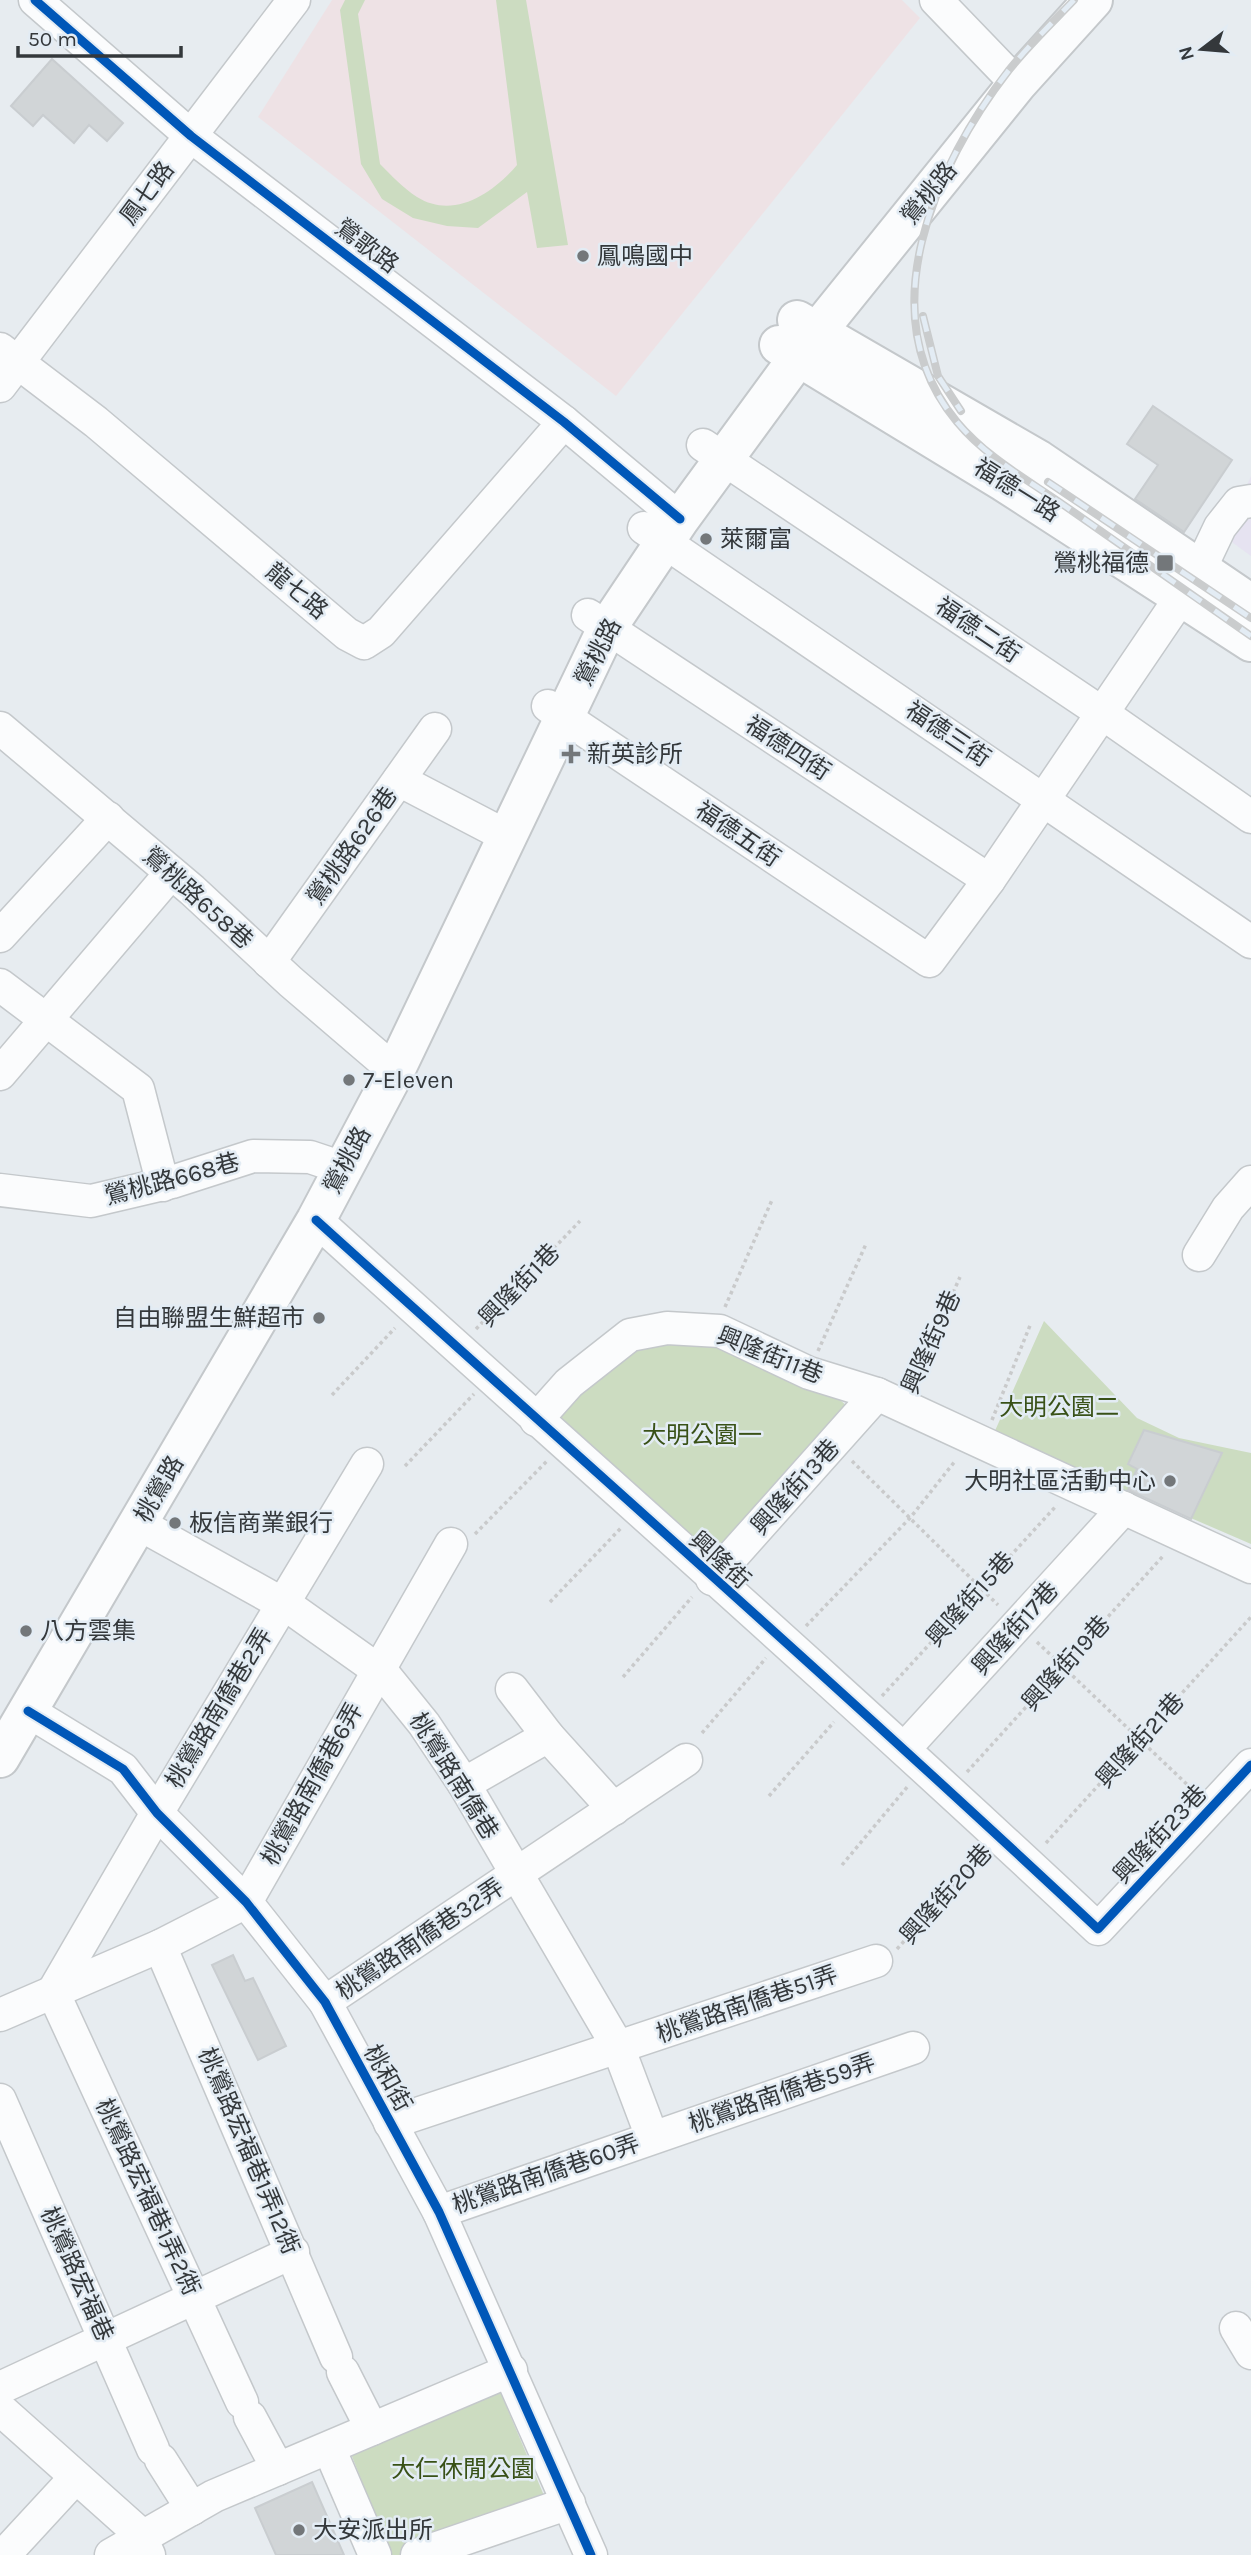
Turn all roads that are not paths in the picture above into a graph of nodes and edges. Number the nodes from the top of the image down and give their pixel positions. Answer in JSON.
{"nodes":[{"id":1,"x":34,"y":0,"type":"edge"},
{"id":2,"x":294,"y":0,"type":"edge"},
{"id":3,"x":936,"y":0,"type":"edge"},
{"id":4,"x":1060,"y":0,"type":"edge"},
{"id":5,"x":1093,"y":0,"type":"edge"},
{"id":6,"x":1009,"y":74,"type":"junction"},
{"id":7,"x":191,"y":136,"type":"junction"},
{"id":8,"x":798,"y":339,"type":"junction"},
{"id":9,"x":6,"y":366,"type":"edge"},
{"id":10,"x":564,"y":422,"type":"junction"},
{"id":11,"x":713,"y":452,"type":"junction"},
{"id":12,"x":1251,"y":501,"type":"edge"},
{"id":13,"x":662,"y":523,"type":"junction"},
{"id":14,"x":1191,"y":582,"type":"junction"},
{"id":15,"x":1251,"y":604,"type":"edge"},
{"id":16,"x":597,"y":621,"type":"junction"},
{"id":17,"x":1251,"y":642,"type":"edge"},
{"id":18,"x":556,"y":712,"type":"junction"},
{"id":19,"x":1102,"y":713,"type":"junction"},
{"id":20,"x":0,"y":728,"type":"edge"},
{"id":21,"x":435,"y":729,"type":"dead end"},
{"id":22,"x":399,"y":780,"type":"junction"},
{"id":23,"x":1044,"y":799,"type":"junction"},
{"id":24,"x":1251,"y":817,"type":"edge"},
{"id":25,"x":108,"y":818,"type":"junction"},
{"id":26,"x":491,"y":828,"type":"junction"},
{"id":27,"x":171,"y":873,"type":"junction"},
{"id":28,"x":989,"y":880,"type":"junction"},
{"id":29,"x":0,"y":936,"type":"edge"},
{"id":30,"x":1251,"y":942,"type":"edge"},
{"id":31,"x":269,"y":962,"type":"junction"},
{"id":32,"x":0,"y":985,"type":"edge"},
{"id":33,"x":46,"y":1019,"type":"junction"},
{"id":34,"x":388,"y":1066,"type":"junction"},
{"id":35,"x":0,"y":1074,"type":"edge"},
{"id":36,"x":334,"y":1164,"type":"junction"},
{"id":37,"x":1251,"y":1182,"type":"edge"},
{"id":38,"x":163,"y":1185,"type":"junction"},
{"id":39,"x":1,"y":1194,"type":"edge"},
{"id":40,"x":316,"y":1220,"type":"junction"},
{"id":41,"x":1199,"y":1255,"type":"dead end"},
{"id":42,"x":890,"y":1400,"type":"junction"},
{"id":43,"x":536,"y":1420,"type":"junction"},
{"id":44,"x":368,"y":1464,"type":"dead end"},
{"id":45,"x":1124,"y":1508,"type":"junction"},
{"id":46,"x":139,"y":1524,"type":"junction"},
{"id":47,"x":463,"y":1539,"type":"road end"},
{"id":48,"x":1251,"y":1567,"type":"edge"},
{"id":49,"x":711,"y":1578,"type":"junction"},
{"id":50,"x":281,"y":1604,"type":"junction"},
{"id":51,"x":378,"y":1667,"type":"junction"},
{"id":52,"x":512,"y":1689,"type":"dead end"},
{"id":53,"x":28,"y":1711,"type":"junction"},
{"id":54,"x":548,"y":1736,"type":"junction"},
{"id":55,"x":915,"y":1757,"type":"junction"},
{"id":56,"x":0,"y":1758,"type":"edge"},
{"id":57,"x":686,"y":1760,"type":"dead end"},
{"id":58,"x":1251,"y":1765,"type":"edge"},
{"id":59,"x":464,"y":1784,"type":"junction"},
{"id":60,"x":614,"y":1809,"type":"junction"},
{"id":61,"x":157,"y":1813,"type":"junction"},
{"id":62,"x":515,"y":1876,"type":"junction"},
{"id":63,"x":246,"y":1902,"type":"junction"},
{"id":64,"x":1098,"y":1929,"type":"joint"},
{"id":65,"x":160,"y":1945,"type":"junction"},
{"id":66,"x":885,"y":1957,"type":"road end"},
{"id":67,"x":53,"y":1992,"type":"junction"},
{"id":68,"x":325,"y":2002,"type":"junction"},
{"id":69,"x":0,"y":2015,"type":"edge"},
{"id":70,"x":618,"y":2047,"type":"junction"},
{"id":71,"x":913,"y":2048,"type":"dead end"},
{"id":72,"x":0,"y":2100,"type":"edge"},
{"id":73,"x":390,"y":2123,"type":"junction"},
{"id":74,"x":652,"y":2137,"type":"junction"},
{"id":75,"x":439,"y":2211,"type":"junction"},
{"id":76,"x":293,"y":2252,"type":"junction"},
{"id":77,"x":195,"y":2297,"type":"junction"},
{"id":78,"x":106,"y":2338,"type":"junction"},
{"id":79,"x":511,"y":2370,"type":"junction"},
{"id":80,"x":0,"y":2388,"type":"edge"},
{"id":81,"x":0,"y":2409,"type":"edge"},
{"id":82,"x":372,"y":2430,"type":"junction"},
{"id":83,"x":329,"y":2448,"type":"junction"},
{"id":84,"x":278,"y":2469,"type":"junction"},
{"id":85,"x":76,"y":2477,"type":"junction"},
{"id":86,"x":569,"y":2503,"type":"junction"},
{"id":87,"x":192,"y":2508,"type":"junction"},
{"id":88,"x":145,"y":2546,"type":"edge"},
{"id":89,"x":2,"y":2554,"type":"edge"},
{"id":90,"x":111,"y":2555,"type":"edge"},
{"id":91,"x":375,"y":2555,"type":"edge"},
{"id":92,"x":417,"y":2555,"type":"edge"},
{"id":93,"x":591,"y":2555,"type":"edge"}],
"edges":[{"from":1,"to":7,"type":"street","name":"鶯歌路"},
{"from":2,"to":7,"type":"street","name":"鳳七路"},
{"from":3,"to":6,"type":"street"},
{"from":4,"to":6,"type":"main road","name":"鶯桃路"},
{"from":5,"to":6,"type":"main road","name":"鶯桃路"},
{"from":6,"to":8,"type":"main road","name":"鶯桃路"},
{"from":7,"to":9,"type":"street","name":"鳳七路"},
{"from":7,"to":10,"type":"street","name":"鶯歌路"},
{"from":8,"to":11,"type":"main road","name":"鶯桃路"},
{"from":8,"to":14,"type":"main road","name":"福德一路"},
{"from":9,"to":10,"type":"street","name":"龍七路"},
{"from":10,"to":13,"type":"street","name":"鶯歌路"},
{"from":11,"to":13,"type":"main road","name":"鶯桃路"},
{"from":11,"to":19,"type":"street","name":"福德二街"},
{"from":12,"to":14,"type":"street"},
{"from":13,"to":16,"type":"main road","name":"鶯桃路"},
{"from":13,"to":23,"type":"street","name":"福德三街"},
{"from":14,"to":15,"type":"main road","name":"福德一路"},
{"from":14,"to":17,"type":"main road","name":"福德一路"},
{"from":14,"to":19,"type":"street"},
{"from":16,"to":18,"type":"main road","name":"鶯桃路"},
{"from":16,"to":28,"type":"street","name":"福德四街"},
{"from":18,"to":26,"type":"main road","name":"鶯桃路"},
{"from":18,"to":28,"type":"street","name":"福德五街"},
{"from":18,"to":34,"type":"main road","name":"鶯桃路"},
{"from":19,"to":23,"type":"street"},
{"from":19,"to":24,"type":"street","name":"福德二街"},
{"from":20,"to":25,"type":"street","name":"鶯桃路658巷"},
{"from":21,"to":22,"type":"street","name":"鶯桃路626巷"},
{"from":22,"to":26,"type":"street"},
{"from":22,"to":31,"type":"street","name":"鶯桃路626巷"},
{"from":23,"to":28,"type":"street"},
{"from":23,"to":30,"type":"street","name":"福德三街"},
{"from":25,"to":27,"type":"street","name":"鶯桃路658巷"},
{"from":25,"to":29,"type":"street"},
{"from":26,"to":34,"type":"main road","name":"鶯桃路"},
{"from":27,"to":31,"type":"street","name":"鶯桃路658巷"},
{"from":27,"to":33,"type":"street"},
{"from":31,"to":34,"type":"street","name":"鶯桃路658巷"},
{"from":32,"to":33,"type":"street"},
{"from":33,"to":35,"type":"street"},
{"from":33,"to":38,"type":"street"},
{"from":34,"to":36,"type":"main road","name":"鶯桃路"},
{"from":36,"to":38,"type":"street","name":"鶯桃路668巷"},
{"from":36,"to":40,"type":"main road","name":"鶯桃路"},
{"from":37,"to":41,"type":"street"},
{"from":38,"to":39,"type":"street","name":"鶯桃路668巷"},
{"from":40,"to":43,"type":"street","name":"興隆街"},
{"from":40,"to":46,"type":"main road","name":"桃鶯路"},
{"from":42,"to":43,"type":"street","name":"興隆街11巷"},
{"from":42,"to":45,"type":"street","name":"興隆街11巷"},
{"from":42,"to":49,"type":"street","name":"興隆街13巷"},
{"from":43,"to":49,"type":"street","name":"興隆街"},
{"from":44,"to":50,"type":"street","name":"桃鶯路南僑巷2弄"},
{"from":45,"to":48,"type":"street","name":"興隆街11巷"},
{"from":45,"to":55,"type":"street","name":"興隆街17巷"},
{"from":46,"to":50,"type":"street","name":"桃鶯路南僑巷"},
{"from":46,"to":53,"type":"main road","name":"桃鶯路"},
{"from":47,"to":51,"type":"street","name":"桃鶯路南僑巷6弄"},
{"from":49,"to":55,"type":"street","name":"興隆街"},
{"from":50,"to":51,"type":"street","name":"桃鶯路南僑巷"},
{"from":50,"to":61,"type":"street","name":"桃鶯路南僑巷2弄"},
{"from":51,"to":59,"type":"street","name":"桃鶯路南僑巷"},
{"from":51,"to":63,"type":"street","name":"桃鶯路南僑巷6弄"},
{"from":52,"to":54,"type":"street"},
{"from":53,"to":56,"type":"main road","name":"桃鶯路"},
{"from":53,"to":61,"type":"street","name":"桃和街"},
{"from":54,"to":59,"type":"street"},
{"from":54,"to":60,"type":"street"},
{"from":55,"to":64,"type":"street","name":"興隆街"},
{"from":57,"to":60,"type":"street","name":"桃鶯路南僑巷32弄"},
{"from":58,"to":64,"type":"street","name":"興隆街23巷"},
{"from":59,"to":62,"type":"street","name":"桃鶯路南僑巷"},
{"from":60,"to":62,"type":"street","name":"桃鶯路南僑巷32弄"},
{"from":61,"to":63,"type":"street","name":"桃和街"},
{"from":61,"to":67,"type":"street","name":"桃鶯路南僑巷2弄"},
{"from":62,"to":68,"type":"street","name":"桃鶯路南僑巷32弄"},
{"from":62,"to":70,"type":"street","name":"桃鶯路南僑巷"},
{"from":63,"to":65,"type":"street"},
{"from":63,"to":68,"type":"street","name":"桃和街"},
{"from":65,"to":67,"type":"street"},
{"from":65,"to":76,"type":"street","name":"桃鶯路宏福巷1弄12衖"},
{"from":66,"to":70,"type":"street","name":"桃鶯路南僑巷51弄"},
{"from":67,"to":69,"type":"street"},
{"from":67,"to":77,"type":"street","name":"桃鶯路宏福巷1弄2衖"},
{"from":68,"to":73,"type":"street","name":"桃和街"},
{"from":70,"to":73,"type":"street","name":"桃鶯路南僑巷51弄"},
{"from":70,"to":74,"type":"street","name":"桃鶯路南僑巷"},
{"from":71,"to":74,"type":"street","name":"桃鶯路南僑巷59弄"},
{"from":72,"to":78,"type":"street","name":"桃鶯路宏福巷"},
{"from":73,"to":75,"type":"street","name":"桃和街"},
{"from":74,"to":75,"type":"street","name":"桃鶯路南僑巷60弄"},
{"from":75,"to":79,"type":"street","name":"桃和街"},
{"from":76,"to":77,"type":"street"},
{"from":76,"to":82,"type":"street","name":"桃鶯路宏福巷1弄12衖"},
{"from":77,"to":78,"type":"street"},
{"from":77,"to":84,"type":"street","name":"桃鶯路宏福巷1弄2衖"},
{"from":78,"to":80,"type":"street"},
{"from":78,"to":87,"type":"street","name":"桃鶯路宏福巷"},
{"from":79,"to":82,"type":"street"},
{"from":79,"to":86,"type":"street","name":"桃和街"},
{"from":81,"to":85,"type":"street"},
{"from":82,"to":83,"type":"street"},
{"from":83,"to":84,"type":"street"},
{"from":83,"to":91,"type":"street"},
{"from":84,"to":87,"type":"street"},
{"from":85,"to":88,"type":"street"},
{"from":85,"to":89,"type":"street"},
{"from":86,"to":92,"type":"street"},
{"from":86,"to":93,"type":"street","name":"桃和街"},
{"from":87,"to":88,"type":"street"},
{"from":88,"to":90,"type":"street"}]}
